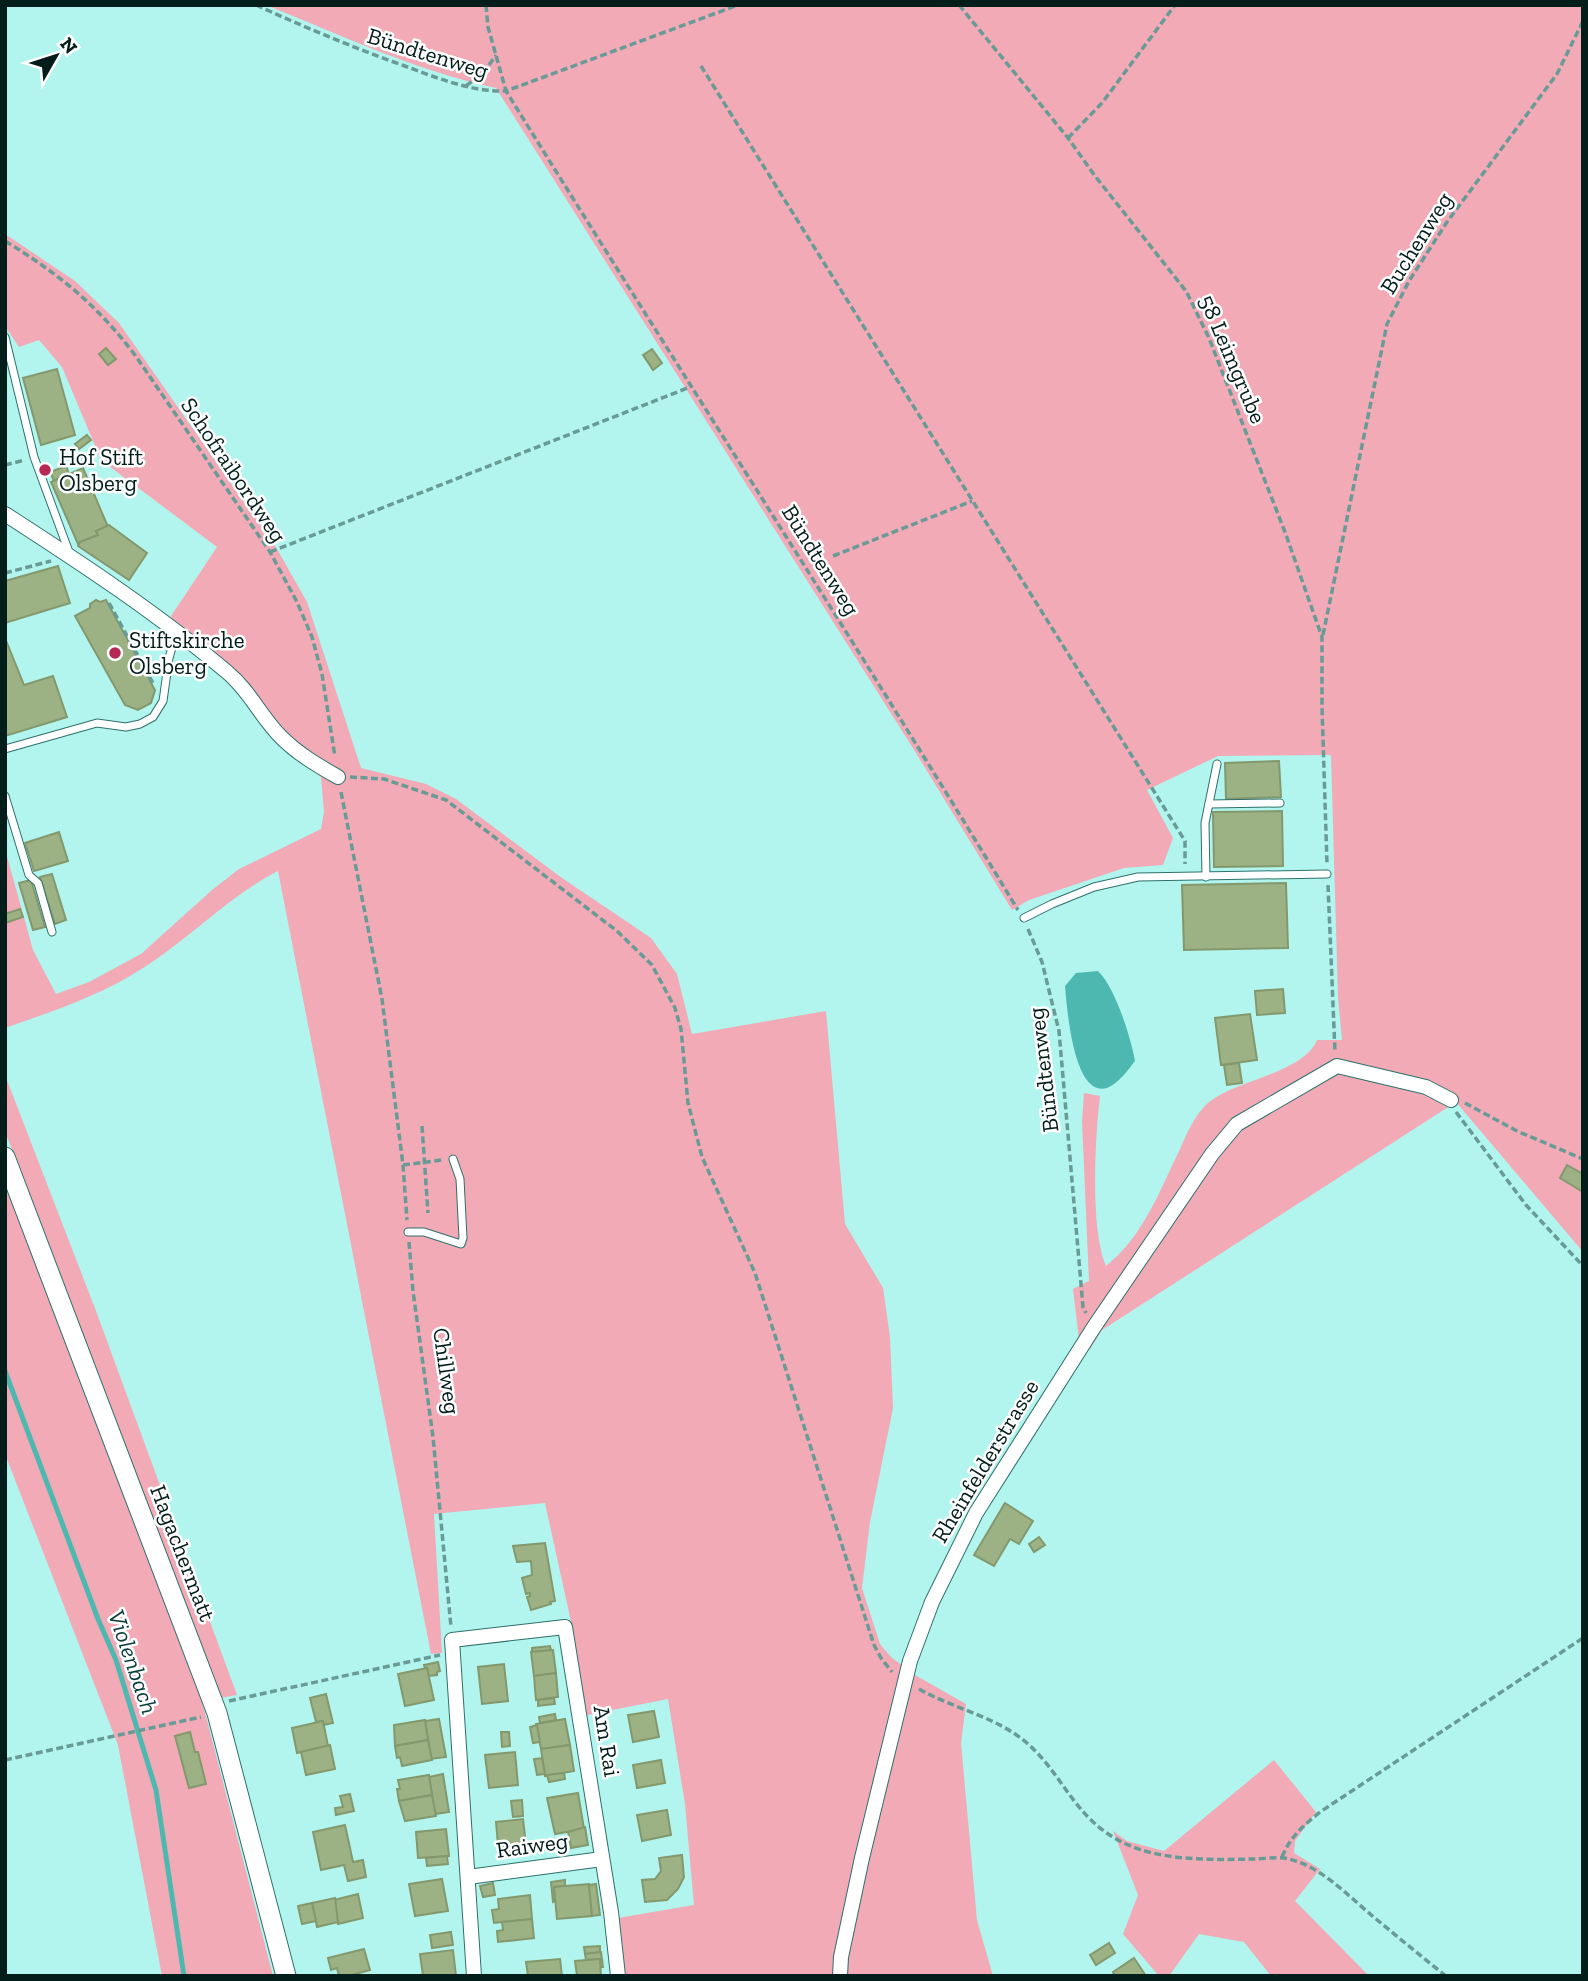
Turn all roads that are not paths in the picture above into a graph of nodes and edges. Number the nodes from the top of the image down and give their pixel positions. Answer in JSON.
{"nodes":[{"id":1,"x":5,"y":337,"type":"edge"},
{"id":2,"x":5,"y":514,"type":"edge"},
{"id":3,"x":71,"y":556,"type":"junction"},
{"id":4,"x":176,"y":633,"type":"junction"},
{"id":5,"x":5,"y":749,"type":"edge"},
{"id":6,"x":1217,"y":764,"type":"dead end"},
{"id":7,"x":338,"y":777,"type":"road end"},
{"id":8,"x":5,"y":796,"type":"edge"},
{"id":9,"x":1280,"y":803,"type":"dead end"},
{"id":10,"x":1209,"y":804,"type":"junction"},
{"id":11,"x":1327,"y":874,"type":"dead end"},
{"id":12,"x":1206,"y":877,"type":"junction"},
{"id":13,"x":1024,"y":918,"type":"road end"},
{"id":14,"x":52,"y":932,"type":"dead end"},
{"id":15,"x":1451,"y":1100,"type":"road end"},
{"id":16,"x":5,"y":1157,"type":"edge"},
{"id":17,"x":453,"y":1159,"type":"road end"},
{"id":18,"x":408,"y":1232,"type":"road end"},
{"id":19,"x":602,"y":1859,"type":"junction"},
{"id":20,"x":468,"y":1877,"type":"junction"},
{"id":21,"x":286,"y":1976,"type":"edge"},
{"id":22,"x":474,"y":1976,"type":"edge"},
{"id":23,"x":618,"y":1976,"type":"edge"},
{"id":24,"x":840,"y":1976,"type":"edge"}],
"edges":[{"from":1,"to":3,"type":"lane"},
{"from":2,"to":3,"type":"street"},
{"from":3,"to":4,"type":"street"},
{"from":4,"to":5,"type":"lane"},
{"from":4,"to":7,"type":"street"},
{"from":6,"to":10,"type":"lane"},
{"from":8,"to":14,"type":"lane"},
{"from":9,"to":10,"type":"lane"},
{"from":10,"to":12,"type":"lane"},
{"from":11,"to":12,"type":"lane"},
{"from":12,"to":13,"type":"lane"},
{"from":15,"to":24,"type":"street","name":"Rheinfelderstrasse"},
{"from":16,"to":21,"type":"street","name":"Hagachermatt"},
{"from":17,"to":18,"type":"lane"},
{"from":19,"to":20,"type":"street","name":"Raiweg"},
{"from":19,"to":20,"type":"street","name":"Am Rai"},
{"from":19,"to":23,"type":"street","name":"Am Rai"},
{"from":20,"to":22,"type":"street"}]}
